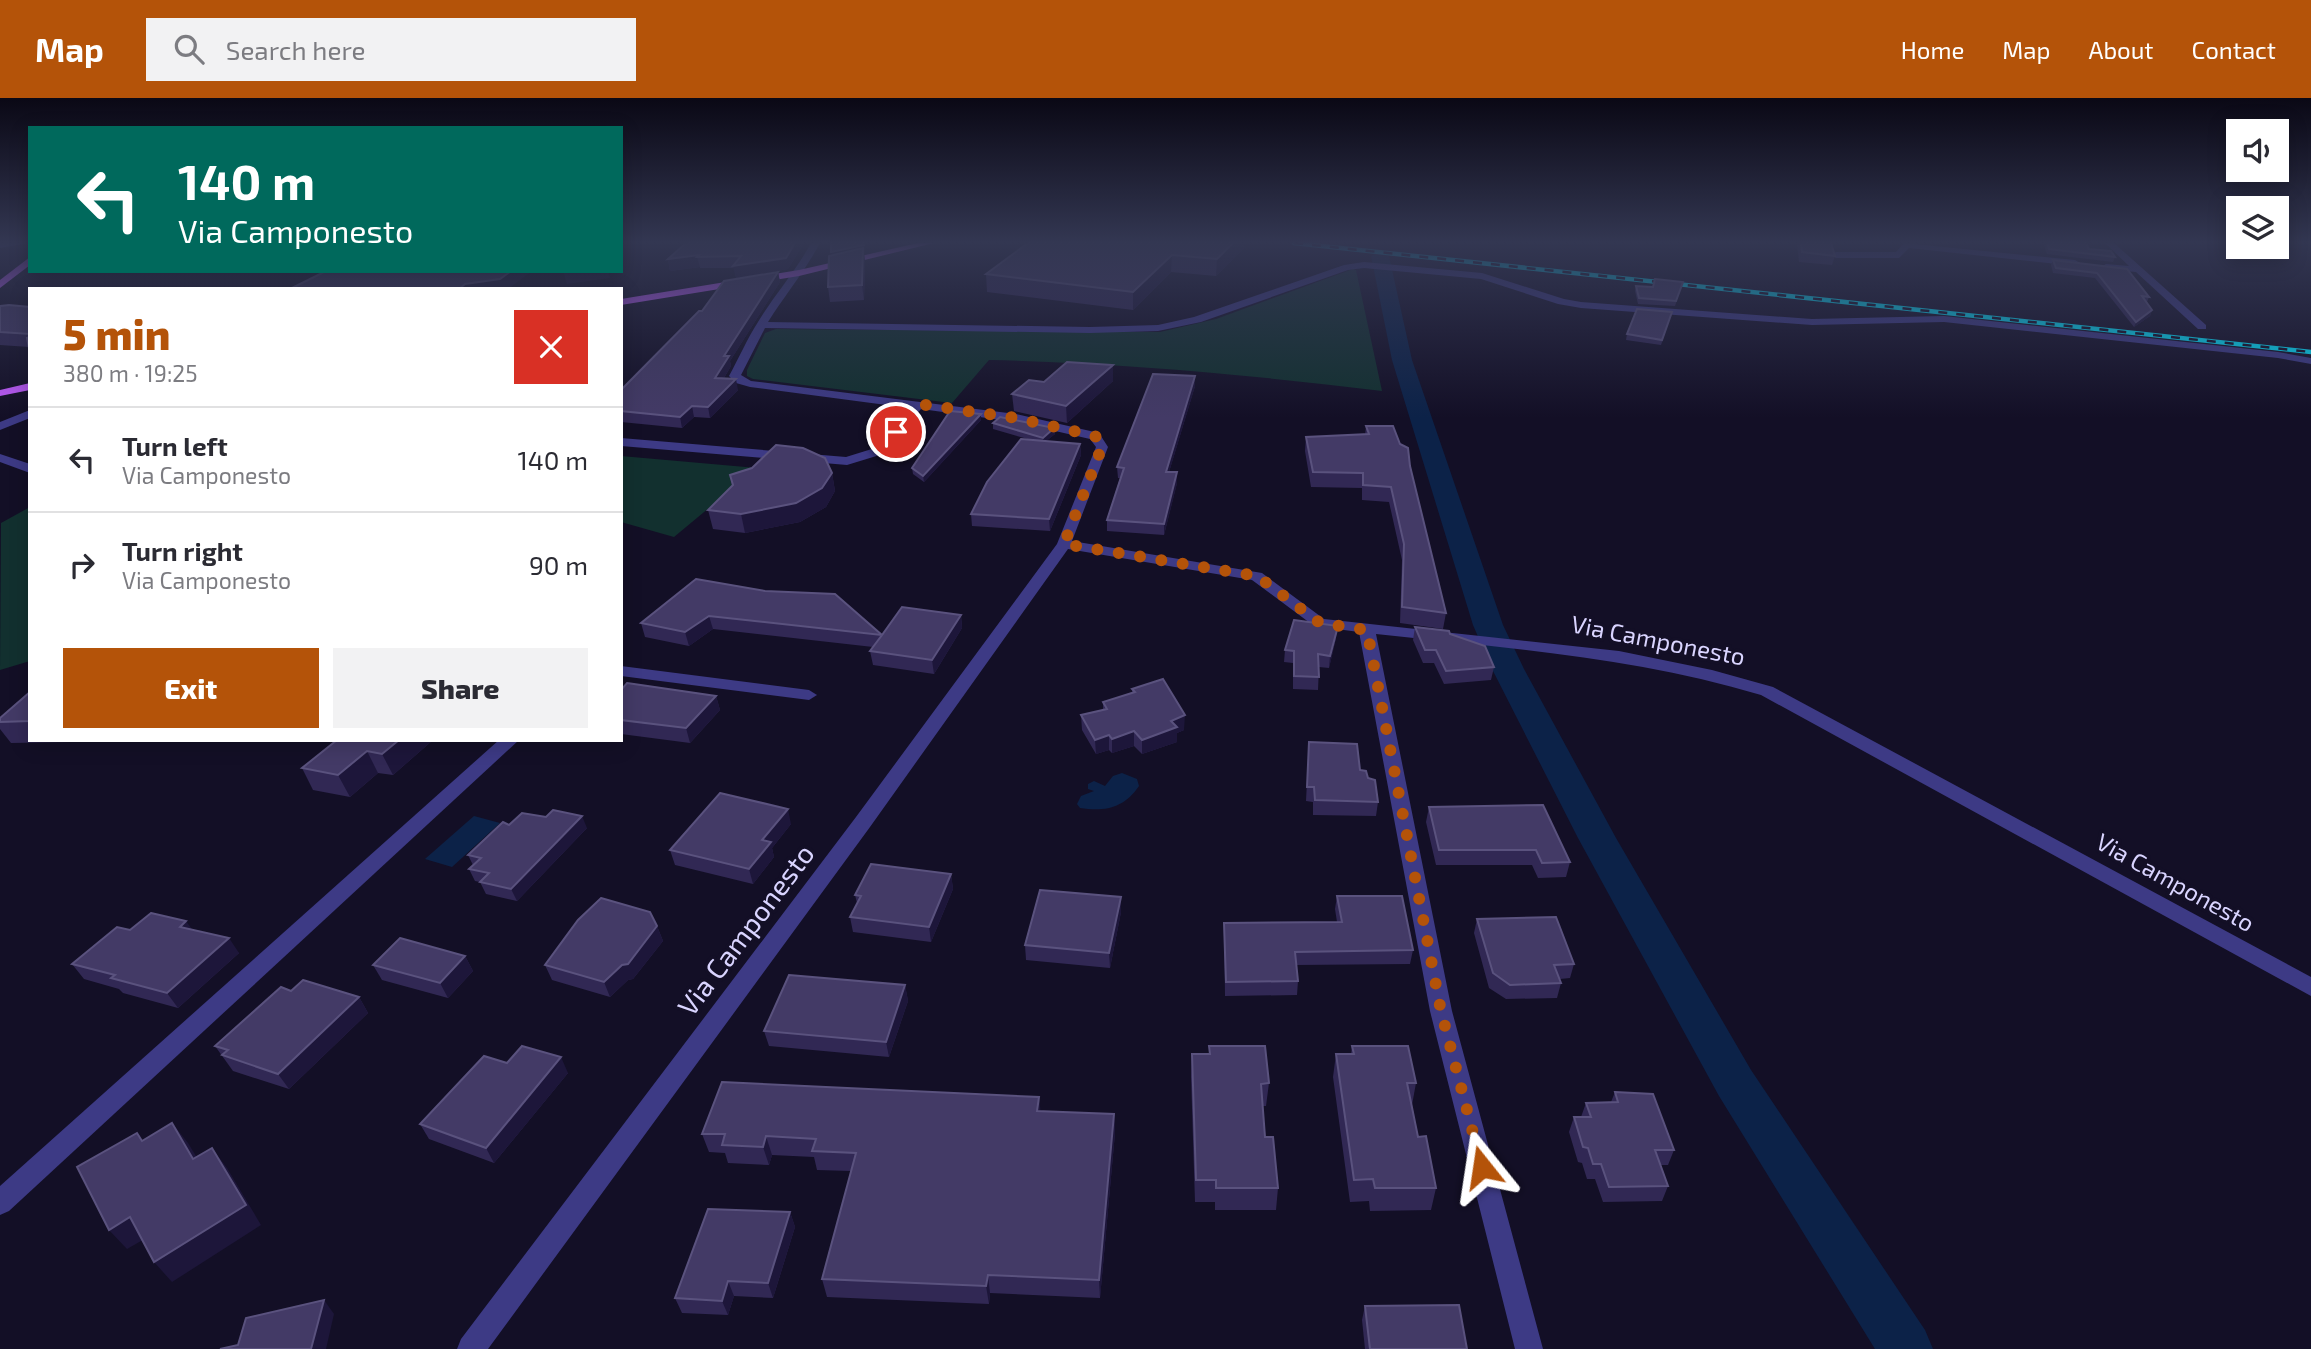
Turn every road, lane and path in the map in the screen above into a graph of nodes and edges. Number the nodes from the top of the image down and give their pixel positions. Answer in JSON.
{"nodes":[{"id":1,"x":776,"y":301,"type":"edge"},
{"id":2,"x":1250,"y":301,"type":"edge"},
{"id":3,"x":1560,"y":301,"type":"edge"},
{"id":4,"x":2175,"y":301,"type":"edge"},
{"id":5,"x":761,"y":325,"type":"junction"},
{"id":6,"x":2202,"y":327,"type":"dead end"},
{"id":7,"x":2311,"y":361,"type":"edge"},
{"id":8,"x":28,"y":386,"type":"edge"},
{"id":9,"x":28,"y":386,"type":"edge"},
{"id":10,"x":0,"y":388,"type":"edge"},
{"id":11,"x":0,"y":393,"type":"edge"},
{"id":12,"x":919,"y":404,"type":"junction"},
{"id":13,"x":28,"y":415,"type":"edge"},
{"id":14,"x":0,"y":426,"type":"edge"},
{"id":15,"x":623,"y":442,"type":"edge"},
{"id":16,"x":0,"y":458,"type":"edge"},
{"id":17,"x":28,"y":468,"type":"edge"},
{"id":18,"x":1064,"y":544,"type":"junction"},
{"id":19,"x":1367,"y":630,"type":"junction"},
{"id":20,"x":623,"y":671,"type":"edge"},
{"id":21,"x":809,"y":695,"type":"dead end"},
{"id":22,"x":508,"y":742,"type":"edge"},
{"id":23,"x":2311,"y":988,"type":"edge"},
{"id":24,"x":0,"y":1203,"type":"edge"},
{"id":25,"x":471,"y":1349,"type":"edge"},
{"id":26,"x":1528,"y":1349,"type":"edge"}],
"edges":[{"from":1,"to":5,"type":"street","name":"Via Camponesto"},
{"from":2,"to":5,"type":"street"},
{"from":3,"to":7,"type":"street"},
{"from":4,"to":6,"type":"street"},
{"from":5,"to":12,"type":"street","name":"Via Camponesto"},
{"from":8,"to":10,"type":"main road"},
{"from":9,"to":11,"type":"main road"},
{"from":12,"to":15,"type":"street"},
{"from":12,"to":18,"type":"street","name":"Via Camponesto"},
{"from":13,"to":14,"type":"street"},
{"from":16,"to":17,"type":"street"},
{"from":18,"to":19,"type":"street","name":"Via Camponesto"},
{"from":18,"to":25,"type":"street","name":"Via Camponesto"},
{"from":19,"to":23,"type":"street","name":"Via Camponesto"},
{"from":19,"to":26,"type":"street"},
{"from":20,"to":21,"type":"street"},
{"from":22,"to":24,"type":"street"}]}
